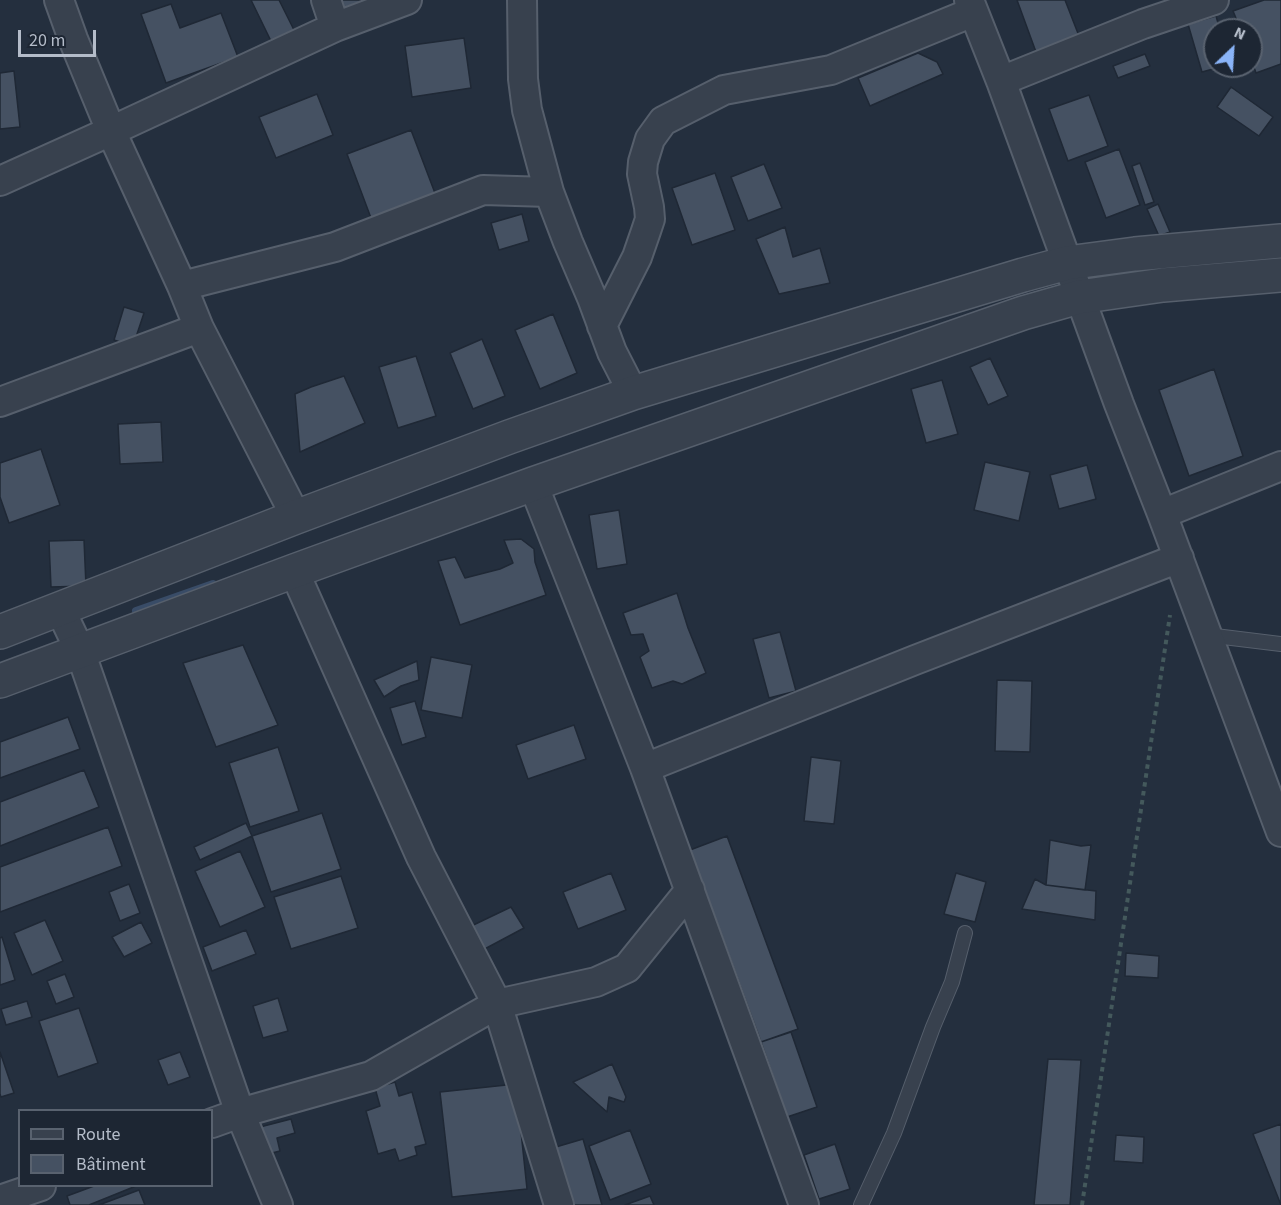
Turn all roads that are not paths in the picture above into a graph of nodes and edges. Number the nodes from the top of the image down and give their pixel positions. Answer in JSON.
{"nodes":[{"id":1,"x":59,"y":0,"type":"edge"},
{"id":2,"x":326,"y":0,"type":"edge"},
{"id":3,"x":407,"y":0,"type":"edge"},
{"id":4,"x":522,"y":0,"type":"edge"},
{"id":5,"x":1214,"y":0,"type":"edge"},
{"id":6,"x":971,"y":6,"type":"edge"},
{"id":7,"x":1138,"y":12,"type":"edge"},
{"id":8,"x":335,"y":27,"type":"junction"},
{"id":9,"x":1001,"y":81,"type":"junction"},
{"id":10,"x":111,"y":131,"type":"junction"},
{"id":11,"x":0,"y":181,"type":"edge"},
{"id":12,"x":549,"y":192,"type":"junction"},
{"id":13,"x":1281,"y":241,"type":"edge"},
{"id":14,"x":1067,"y":263,"type":"junction"},
{"id":15,"x":1281,"y":276,"type":"edge"},
{"id":16,"x":182,"y":286,"type":"junction"},
{"id":17,"x":1079,"y":297,"type":"junction"},
{"id":18,"x":602,"y":326,"type":"junction"},
{"id":19,"x":199,"y":328,"type":"junction"},
{"id":20,"x":633,"y":393,"type":"junction"},
{"id":21,"x":0,"y":402,"type":"edge"},
{"id":22,"x":1281,"y":466,"type":"edge"},
{"id":23,"x":533,"y":484,"type":"junction"},
{"id":24,"x":1162,"y":514,"type":"junction"},
{"id":25,"x":296,"y":517,"type":"junction"},
{"id":26,"x":1179,"y":558,"type":"junction"},
{"id":27,"x":294,"y":571,"type":"junction"},
{"id":28,"x":60,"y":609,"type":"junction"},
{"id":29,"x":0,"y":632,"type":"edge"},
{"id":30,"x":1207,"y":635,"type":"junction"},
{"id":31,"x":1281,"y":644,"type":"edge"},
{"id":32,"x":80,"y":651,"type":"junction"},
{"id":33,"x":0,"y":681,"type":"edge"},
{"id":34,"x":645,"y":768,"type":"junction"},
{"id":35,"x":1281,"y":832,"type":"edge"},
{"id":36,"x":690,"y":890,"type":"junction"},
{"id":37,"x":965,"y":933,"type":"dead end"},
{"id":38,"x":497,"y":1004,"type":"junction"},
{"id":39,"x":240,"y":1113,"type":"junction"},
{"id":40,"x":213,"y":1123,"type":"edge"},
{"id":41,"x":278,"y":1205,"type":"edge"},
{"id":42,"x":559,"y":1205,"type":"edge"},
{"id":43,"x":804,"y":1205,"type":"edge"},
{"id":44,"x":861,"y":1205,"type":"edge"}],
"edges":[{"from":1,"to":10,"type":"street"},
{"from":2,"to":8,"type":"street"},
{"from":3,"to":8,"type":"street"},
{"from":4,"to":12,"type":"street"},
{"from":5,"to":7,"type":"street"},
{"from":6,"to":9,"type":"street"},
{"from":6,"to":18,"type":"street"},
{"from":7,"to":9,"type":"street"},
{"from":8,"to":10,"type":"street"},
{"from":9,"to":14,"type":"street"},
{"from":10,"to":11,"type":"street"},
{"from":10,"to":16,"type":"street"},
{"from":12,"to":16,"type":"street"},
{"from":12,"to":18,"type":"street"},
{"from":13,"to":14,"type":"street"},
{"from":14,"to":17,"type":"street"},
{"from":14,"to":20,"type":"street"},
{"from":15,"to":17,"type":"street"},
{"from":16,"to":19,"type":"street"},
{"from":17,"to":23,"type":"street"},
{"from":17,"to":24,"type":"street"},
{"from":18,"to":20,"type":"street"},
{"from":19,"to":21,"type":"street"},
{"from":19,"to":25,"type":"street"},
{"from":20,"to":25,"type":"street"},
{"from":22,"to":24,"type":"street"},
{"from":23,"to":27,"type":"street"},
{"from":23,"to":34,"type":"street"},
{"from":24,"to":26,"type":"street"},
{"from":25,"to":28,"type":"street"},
{"from":26,"to":30,"type":"street"},
{"from":26,"to":34,"type":"street"},
{"from":27,"to":32,"type":"street"},
{"from":27,"to":38,"type":"street"},
{"from":28,"to":29,"type":"street"},
{"from":28,"to":32,"type":"street"},
{"from":30,"to":31,"type":"lane"},
{"from":30,"to":35,"type":"street"},
{"from":32,"to":33,"type":"street"},
{"from":32,"to":39,"type":"street"},
{"from":34,"to":36,"type":"street"},
{"from":36,"to":38,"type":"street"},
{"from":36,"to":43,"type":"street"},
{"from":37,"to":44,"type":"lane"},
{"from":38,"to":39,"type":"street"},
{"from":38,"to":42,"type":"street"},
{"from":39,"to":40,"type":"street"},
{"from":39,"to":41,"type":"street"}]}
